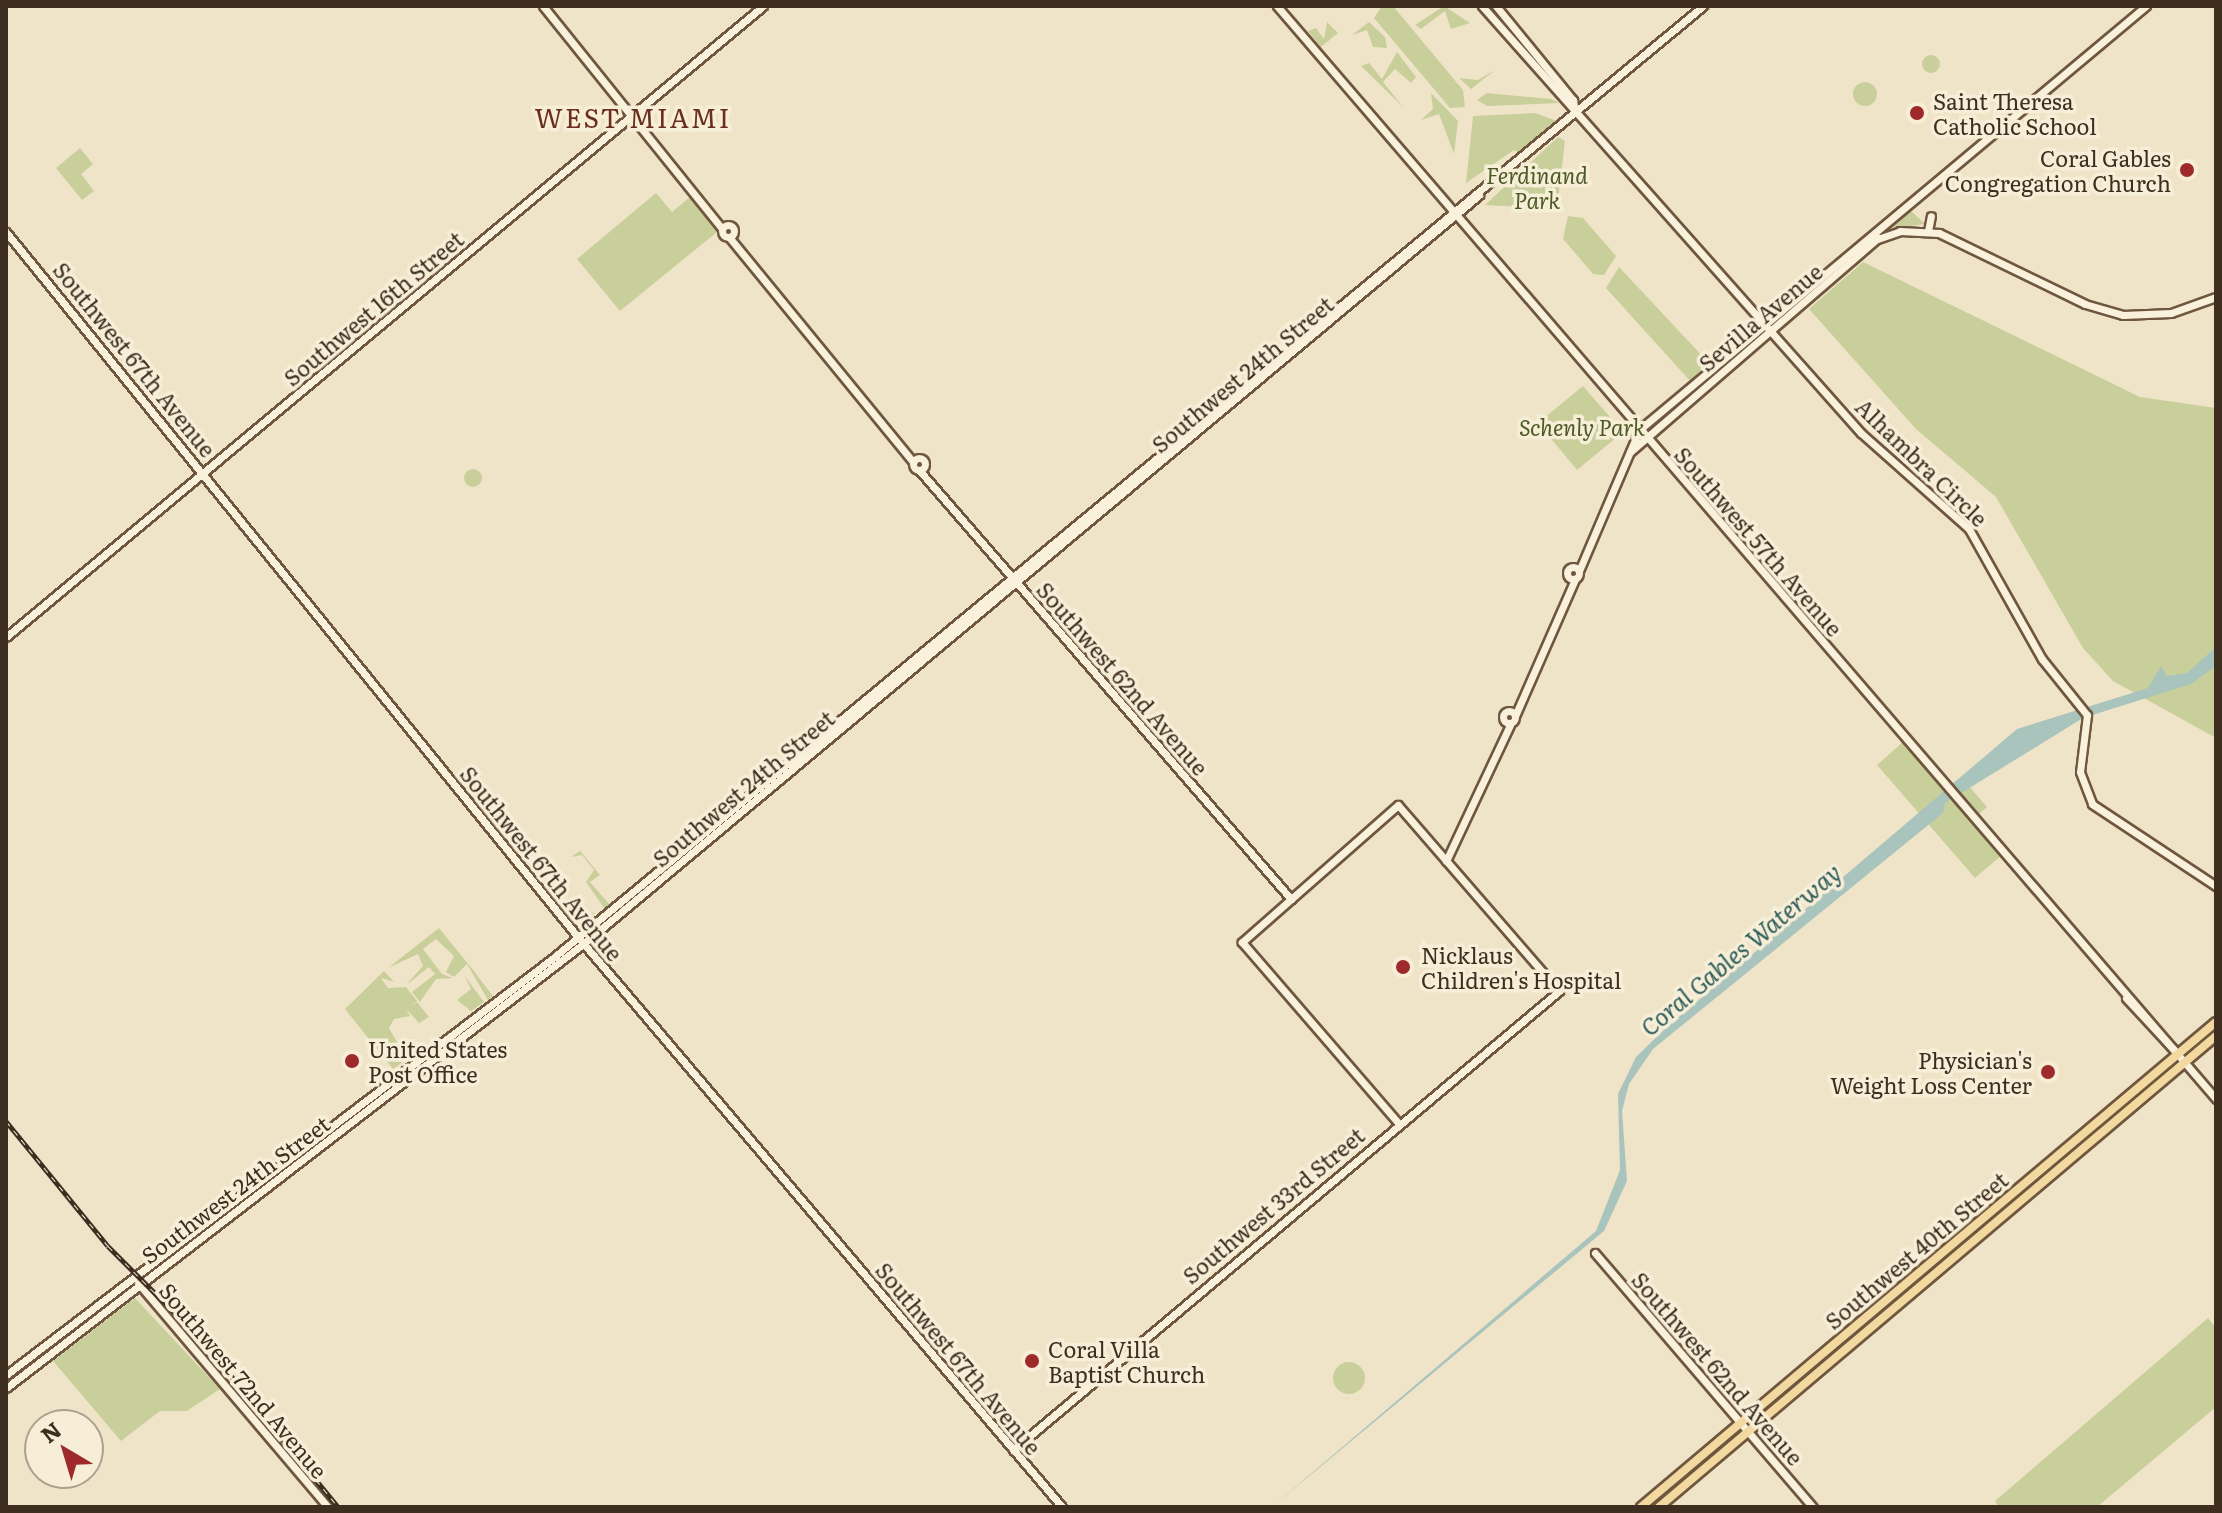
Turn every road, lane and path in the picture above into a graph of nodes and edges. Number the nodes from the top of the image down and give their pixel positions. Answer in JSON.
{"nodes":[{"id":1,"x":543,"y":6,"type":"edge"},
{"id":2,"x":763,"y":6,"type":"edge"},
{"id":3,"x":1277,"y":6,"type":"edge"},
{"id":4,"x":1482,"y":6,"type":"edge"},
{"id":5,"x":1496,"y":6,"type":"edge"},
{"id":6,"x":1703,"y":6,"type":"edge"},
{"id":7,"x":2146,"y":6,"type":"edge"},
{"id":8,"x":1575,"y":113,"type":"junction"},
{"id":9,"x":632,"y":115,"type":"junction"},
{"id":10,"x":1453,"y":216,"type":"junction"},
{"id":11,"x":1931,"y":216,"type":"dead end"},
{"id":12,"x":1892,"y":219,"type":"junction"},
{"id":13,"x":1911,"y":231,"type":"junction"},
{"id":14,"x":1928,"y":231,"type":"junction"},
{"id":15,"x":6,"y":232,"type":"edge"},
{"id":16,"x":1878,"y":238,"type":"junction"},
{"id":17,"x":1860,"y":246,"type":"junction"},
{"id":18,"x":1868,"y":250,"type":"junction"},
{"id":19,"x":2216,"y":297,"type":"edge"},
{"id":20,"x":1770,"y":327,"type":"junction"},
{"id":21,"x":1639,"y":430,"type":"junction"},
{"id":22,"x":1645,"y":437,"type":"junction"},
{"id":23,"x":1628,"y":454,"type":"junction"},
{"id":24,"x":204,"y":472,"type":"junction"},
{"id":25,"x":1015,"y":580,"type":"junction"},
{"id":26,"x":6,"y":637,"type":"edge"},
{"id":27,"x":1446,"y":861,"type":"junction"},
{"id":28,"x":2216,"y":886,"type":"edge"},
{"id":29,"x":1291,"y":899,"type":"junction"},
{"id":30,"x":580,"y":940,"type":"junction"},
{"id":31,"x":525,"y":984,"type":"junction"},
{"id":32,"x":2216,"y":1022,"type":"edge"},
{"id":33,"x":2216,"y":1036,"type":"edge"},
{"id":34,"x":2180,"y":1057,"type":"junction"},
{"id":35,"x":2216,"y":1099,"type":"edge"},
{"id":36,"x":2096,"y":1120,"type":"junction"},
{"id":37,"x":1399,"y":1124,"type":"junction"},
{"id":38,"x":2095,"y":1136,"type":"junction"},
{"id":39,"x":1959,"y":1237,"type":"junction"},
{"id":40,"x":1595,"y":1253,"type":"dead end"},
{"id":41,"x":1957,"y":1253,"type":"junction"},
{"id":42,"x":132,"y":1277,"type":"junction"},
{"id":43,"x":139,"y":1284,"type":"junction"},
{"id":44,"x":1887,"y":1298,"type":"junction"},
{"id":45,"x":96,"y":1305,"type":"junction"},
{"id":46,"x":1871,"y":1311,"type":"junction"},
{"id":47,"x":101,"y":1313,"type":"junction"},
{"id":48,"x":1879,"y":1320,"type":"junction"},
{"id":49,"x":1858,"y":1337,"type":"junction"},
{"id":50,"x":6,"y":1375,"type":"edge"},
{"id":51,"x":6,"y":1388,"type":"edge"},
{"id":52,"x":1741,"y":1422,"type":"junction"},
{"id":53,"x":1748,"y":1431,"type":"junction"},
{"id":54,"x":1013,"y":1450,"type":"junction"},
{"id":55,"x":1686,"y":1469,"type":"junction"},
{"id":56,"x":1683,"y":1486,"type":"junction"},
{"id":57,"x":328,"y":1507,"type":"edge"},
{"id":58,"x":1062,"y":1507,"type":"edge"},
{"id":59,"x":1641,"y":1507,"type":"edge"},
{"id":60,"x":1659,"y":1507,"type":"edge"},
{"id":61,"x":1813,"y":1507,"type":"edge"}],
"edges":[{"from":1,"to":9,"type":"street"},
{"from":2,"to":9,"type":"street","name":"Southwest 16th Street"},
{"from":3,"to":10,"type":"street","name":"Southwest 57th Avenue"},
{"from":4,"to":8,"type":"street","name":"Alhambra Circle"},
{"from":5,"to":8,"type":"street","name":"Alhambra Circle"},
{"from":6,"to":8,"type":"street","name":"Southwest 24th Street"},
{"from":7,"to":12,"type":"street","name":"Sevilla Avenue"},
{"from":8,"to":10,"type":"street","name":"Southwest 24th Street"},
{"from":8,"to":20,"type":"street","name":"Alhambra Circle"},
{"from":9,"to":24,"type":"street","name":"Southwest 16th Street"},
{"from":9,"to":25,"type":"street","name":"Southwest 62nd Avenue"},
{"from":10,"to":21,"type":"street","name":"Southwest 57th Avenue"},
{"from":10,"to":25,"type":"street","name":"Southwest 24th Street"},
{"from":11,"to":14,"type":"street"},
{"from":12,"to":16,"type":"street","name":"Sevilla Avenue"},
{"from":12,"to":17,"type":"street","name":"Sevilla Avenue"},
{"from":13,"to":14,"type":"street"},
{"from":13,"to":16,"type":"street"},
{"from":13,"to":18,"type":"street"},
{"from":14,"to":19,"type":"street"},
{"from":15,"to":24,"type":"street","name":"Southwest 67th Avenue"},
{"from":16,"to":17,"type":"street"},
{"from":16,"to":18,"type":"street","name":"Sevilla Avenue"},
{"from":17,"to":20,"type":"street","name":"Sevilla Avenue"},
{"from":18,"to":20,"type":"street","name":"Sevilla Avenue"},
{"from":20,"to":21,"type":"street","name":"Sevilla Avenue"},
{"from":20,"to":22,"type":"street","name":"Sevilla Avenue"},
{"from":20,"to":28,"type":"street","name":"Alhambra Circle"},
{"from":21,"to":22,"type":"street","name":"Southwest 57th Avenue"},
{"from":21,"to":23,"type":"street"},
{"from":22,"to":23,"type":"street","name":"Sevilla Avenue"},
{"from":22,"to":34,"type":"street","name":"Southwest 57th Avenue"},
{"from":23,"to":27,"type":"street"},
{"from":24,"to":26,"type":"street","name":"Southwest 16th Street"},
{"from":24,"to":30,"type":"street","name":"Southwest 67th Avenue"},
{"from":25,"to":29,"type":"street","name":"Southwest 62nd Avenue"},
{"from":25,"to":30,"type":"street","name":"Southwest 24th Street"},
{"from":27,"to":29,"type":"street"},
{"from":27,"to":37,"type":"street","name":"Southwest 33rd Street"},
{"from":29,"to":37,"type":"street"},
{"from":30,"to":31,"type":"street","name":"Southwest 24th Street"},
{"from":30,"to":54,"type":"street","name":"Southwest 67th Avenue"},
{"from":31,"to":42,"type":"street","name":"Southwest 24th Street"},
{"from":31,"to":43,"type":"street","name":"Southwest 24th Street"},
{"from":32,"to":34,"type":"main road","name":"Southwest 40th Street"},
{"from":33,"to":34,"type":"main road","name":"Southwest 40th Street"},
{"from":34,"to":35,"type":"street","name":"Southwest 57th Avenue"},
{"from":34,"to":36,"type":"main road","name":"Southwest 40th Street"},
{"from":34,"to":38,"type":"main road","name":"Southwest 40th Street"},
{"from":36,"to":38,"type":"main road"},
{"from":36,"to":39,"type":"main road","name":"Southwest 40th Street"},
{"from":37,"to":54,"type":"street","name":"Southwest 33rd Street"},
{"from":38,"to":41,"type":"main road","name":"Southwest 40th Street"},
{"from":39,"to":41,"type":"main road"},
{"from":39,"to":44,"type":"main road","name":"Southwest 40th Street"},
{"from":40,"to":52,"type":"street","name":"Southwest 62nd Avenue"},
{"from":41,"to":48,"type":"main road","name":"Southwest 40th Street"},
{"from":42,"to":43,"type":"street","name":"Southwest 72nd Avenue"},
{"from":42,"to":45,"type":"street","name":"Southwest 24th Street"},
{"from":43,"to":47,"type":"street","name":"Southwest 24th Street"},
{"from":43,"to":57,"type":"street","name":"Southwest 72nd Avenue"},
{"from":44,"to":46,"type":"main road","name":"Southwest 40th Street"},
{"from":44,"to":48,"type":"main road"},
{"from":45,"to":47,"type":"street"},
{"from":45,"to":50,"type":"street","name":"Southwest 24th Street"},
{"from":46,"to":49,"type":"main road"},
{"from":46,"to":52,"type":"main road","name":"Southwest 40th Street"},
{"from":47,"to":51,"type":"street","name":"Southwest 24th Street"},
{"from":48,"to":49,"type":"main road","name":"Southwest 40th Street"},
{"from":49,"to":53,"type":"main road","name":"Southwest 40th Street"},
{"from":52,"to":53,"type":"street","name":"Southwest 62nd Avenue"},
{"from":52,"to":55,"type":"main road","name":"Southwest 40th Street"},
{"from":53,"to":56,"type":"main road","name":"Southwest 40th Street"},
{"from":53,"to":61,"type":"street","name":"Southwest 62nd Avenue"},
{"from":54,"to":58,"type":"street","name":"Southwest 67th Avenue"},
{"from":55,"to":56,"type":"main road"},
{"from":55,"to":59,"type":"main road","name":"Southwest 40th Street"},
{"from":56,"to":60,"type":"main road","name":"Southwest 40th Street"}]}
